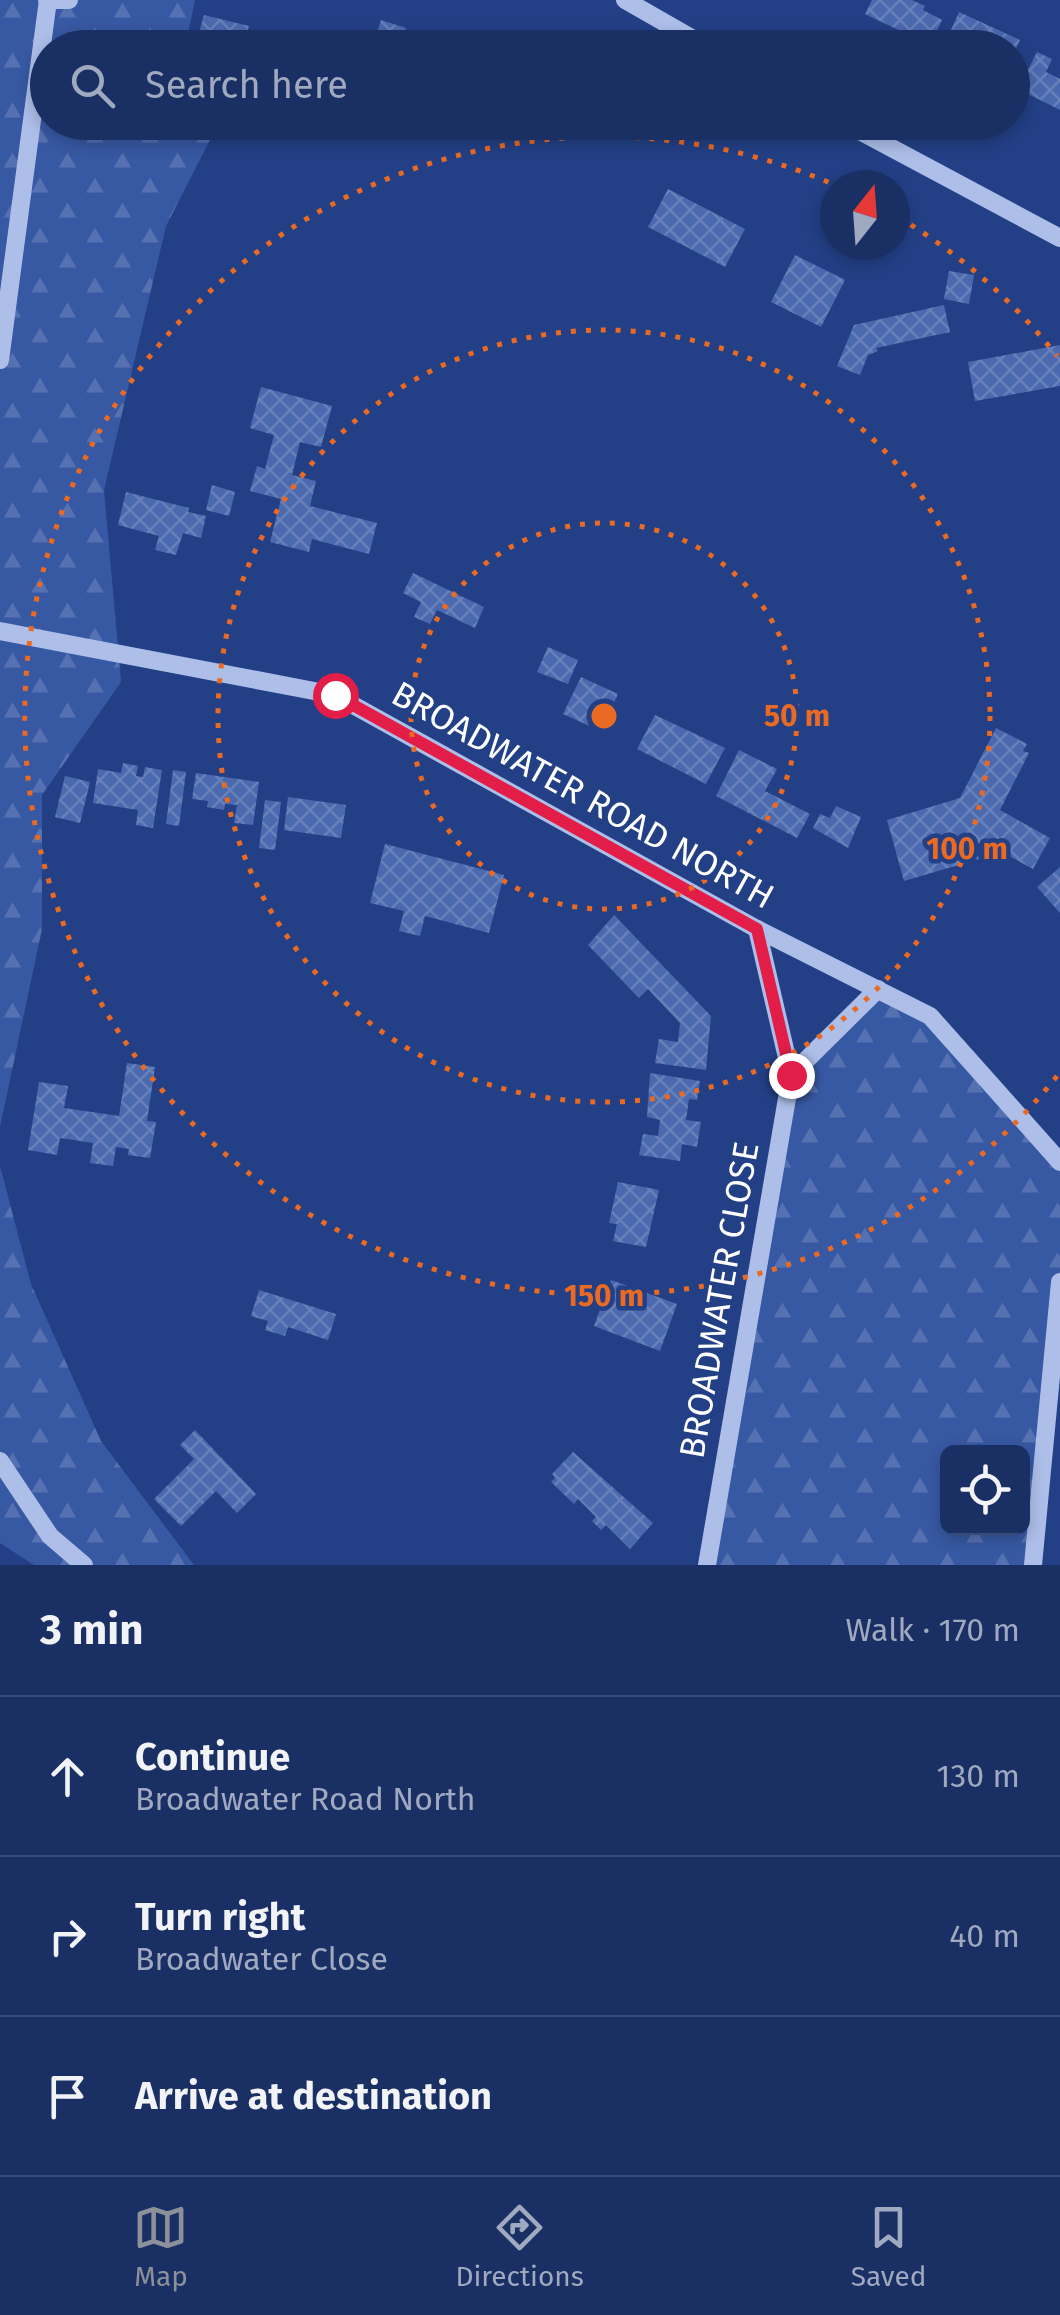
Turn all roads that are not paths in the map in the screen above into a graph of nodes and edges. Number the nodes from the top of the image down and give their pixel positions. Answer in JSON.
{"nodes":[{"id":1,"x":47,"y":0,"type":"edge"},
{"id":2,"x":69,"y":0,"type":"edge"},
{"id":3,"x":625,"y":0,"type":"edge"},
{"id":4,"x":43,"y":30,"type":"edge"},
{"id":5,"x":678,"y":30,"type":"edge"},
{"id":6,"x":30,"y":130,"type":"edge"},
{"id":7,"x":877,"y":140,"type":"edge"},
{"id":8,"x":1060,"y":238,"type":"edge"},
{"id":9,"x":0,"y":360,"type":"edge"},
{"id":10,"x":0,"y":631,"type":"edge"},
{"id":11,"x":757,"y":929,"type":"junction"},
{"id":12,"x":878,"y":989,"type":"junction"},
{"id":13,"x":791,"y":1075,"type":"junction"},
{"id":14,"x":1060,"y":1162,"type":"edge"},
{"id":15,"x":1060,"y":1282,"type":"edge"},
{"id":16,"x":0,"y":1462,"type":"edge"},
{"id":17,"x":84,"y":1565,"type":"edge"},
{"id":18,"x":707,"y":1565,"type":"edge"},
{"id":19,"x":1033,"y":1565,"type":"edge"}],
"edges":[{"from":1,"to":2,"type":"street"},
{"from":1,"to":4,"type":"street"},
{"from":3,"to":5,"type":"street"},
{"from":6,"to":9,"type":"street"},
{"from":7,"to":8,"type":"street"},
{"from":10,"to":11,"type":"street","name":"BROADWATER ROAD NORTH"},
{"from":11,"to":12,"type":"street","name":"BROADWATER ROAD NORTH"},
{"from":11,"to":13,"type":"street","name":"BROADWATER CLOSE"},
{"from":12,"to":13,"type":"street"},
{"from":12,"to":14,"type":"street","name":"BROADWATER ROAD NORTH"},
{"from":13,"to":18,"type":"street","name":"BROADWATER CLOSE"},
{"from":15,"to":19,"type":"street"},
{"from":16,"to":17,"type":"street"}]}
